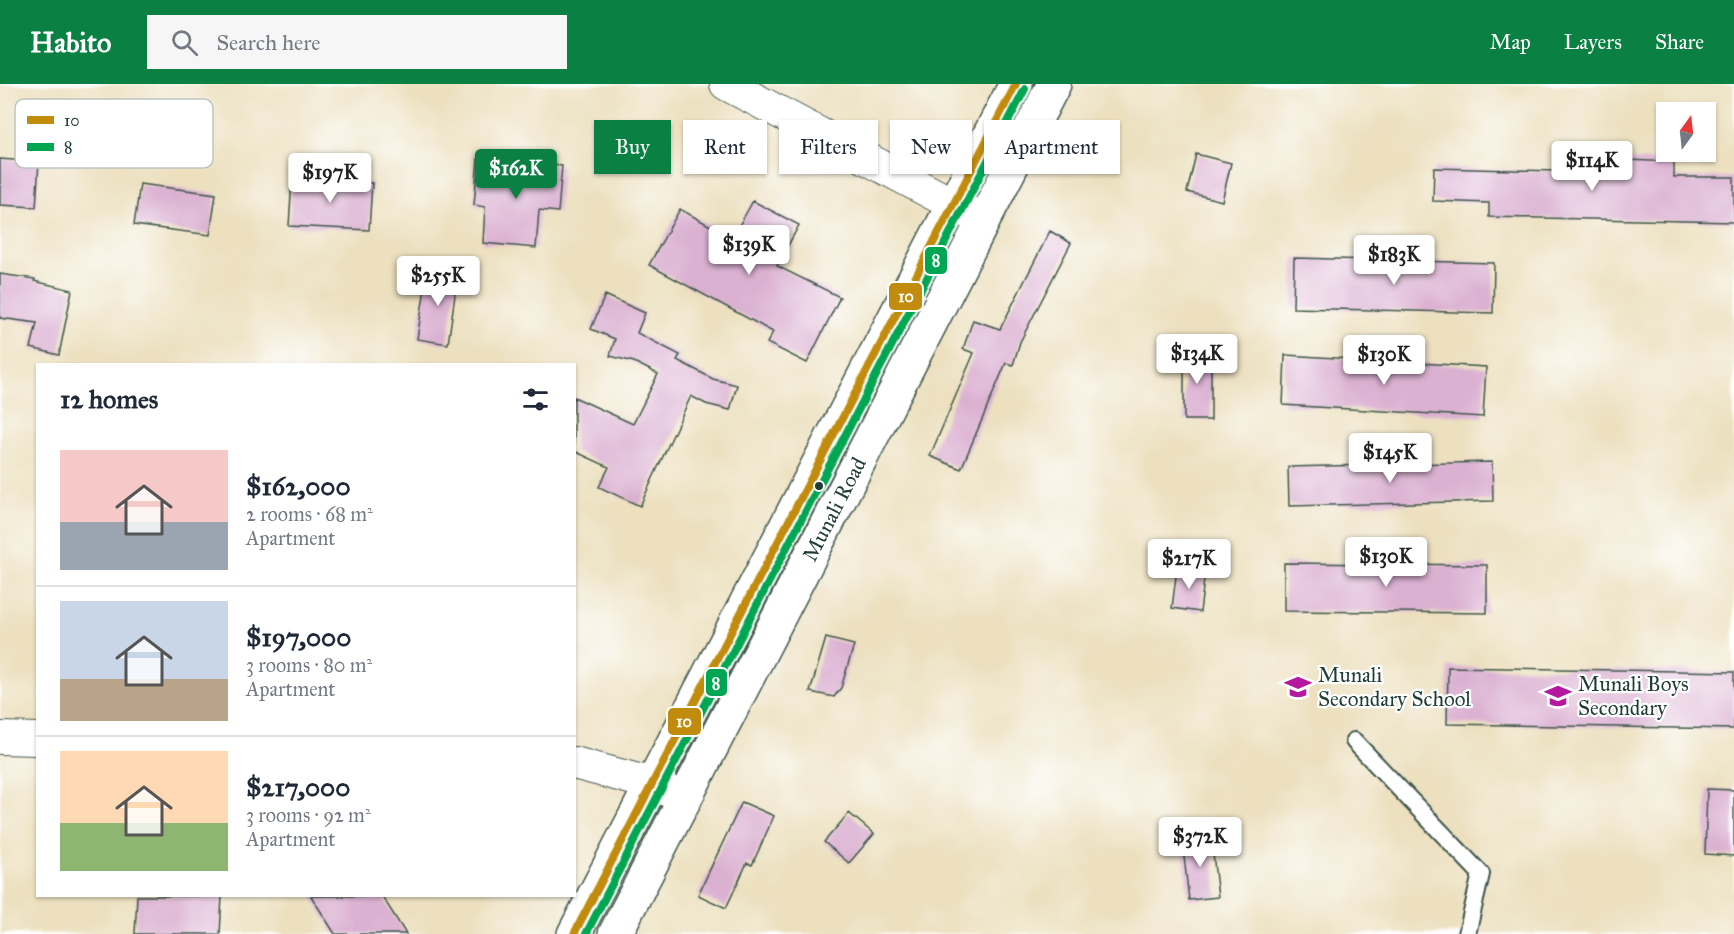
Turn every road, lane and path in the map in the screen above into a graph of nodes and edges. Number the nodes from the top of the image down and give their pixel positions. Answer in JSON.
{"nodes":[{"id":1,"x":726,"y":84,"type":"edge"},
{"id":2,"x":1016,"y":84,"type":"edge"},
{"id":3,"x":1054,"y":84,"type":"edge"},
{"id":4,"x":953,"y":206,"type":"junction"},
{"id":5,"x":983,"y":220,"type":"junction"},
{"id":6,"x":0,"y":738,"type":"edge"},
{"id":7,"x":36,"y":739,"type":"edge"},
{"id":8,"x":1354,"y":741,"type":"dead end"},
{"id":9,"x":576,"y":764,"type":"edge"},
{"id":10,"x":653,"y":784,"type":"junction"},
{"id":11,"x":686,"y":799,"type":"junction"},
{"id":12,"x":574,"y":934,"type":"edge"},
{"id":13,"x":615,"y":934,"type":"edge"},
{"id":14,"x":1467,"y":934,"type":"edge"}],
"edges":[{"from":1,"to":4,"type":"street"},
{"from":2,"to":4,"type":"main road","name":"Munali Road"},
{"from":3,"to":5,"type":"main road","name":"Munali Road"},
{"from":4,"to":5,"type":"street"},
{"from":4,"to":10,"type":"main road","name":"Munali Road"},
{"from":5,"to":11,"type":"main road","name":"Munali Road"},
{"from":6,"to":7,"type":"street"},
{"from":8,"to":14,"type":"lane"},
{"from":9,"to":10,"type":"street"},
{"from":10,"to":11,"type":"street"},
{"from":10,"to":12,"type":"main road","name":"Munali Road"},
{"from":11,"to":13,"type":"main road","name":"Munali Road"}]}
